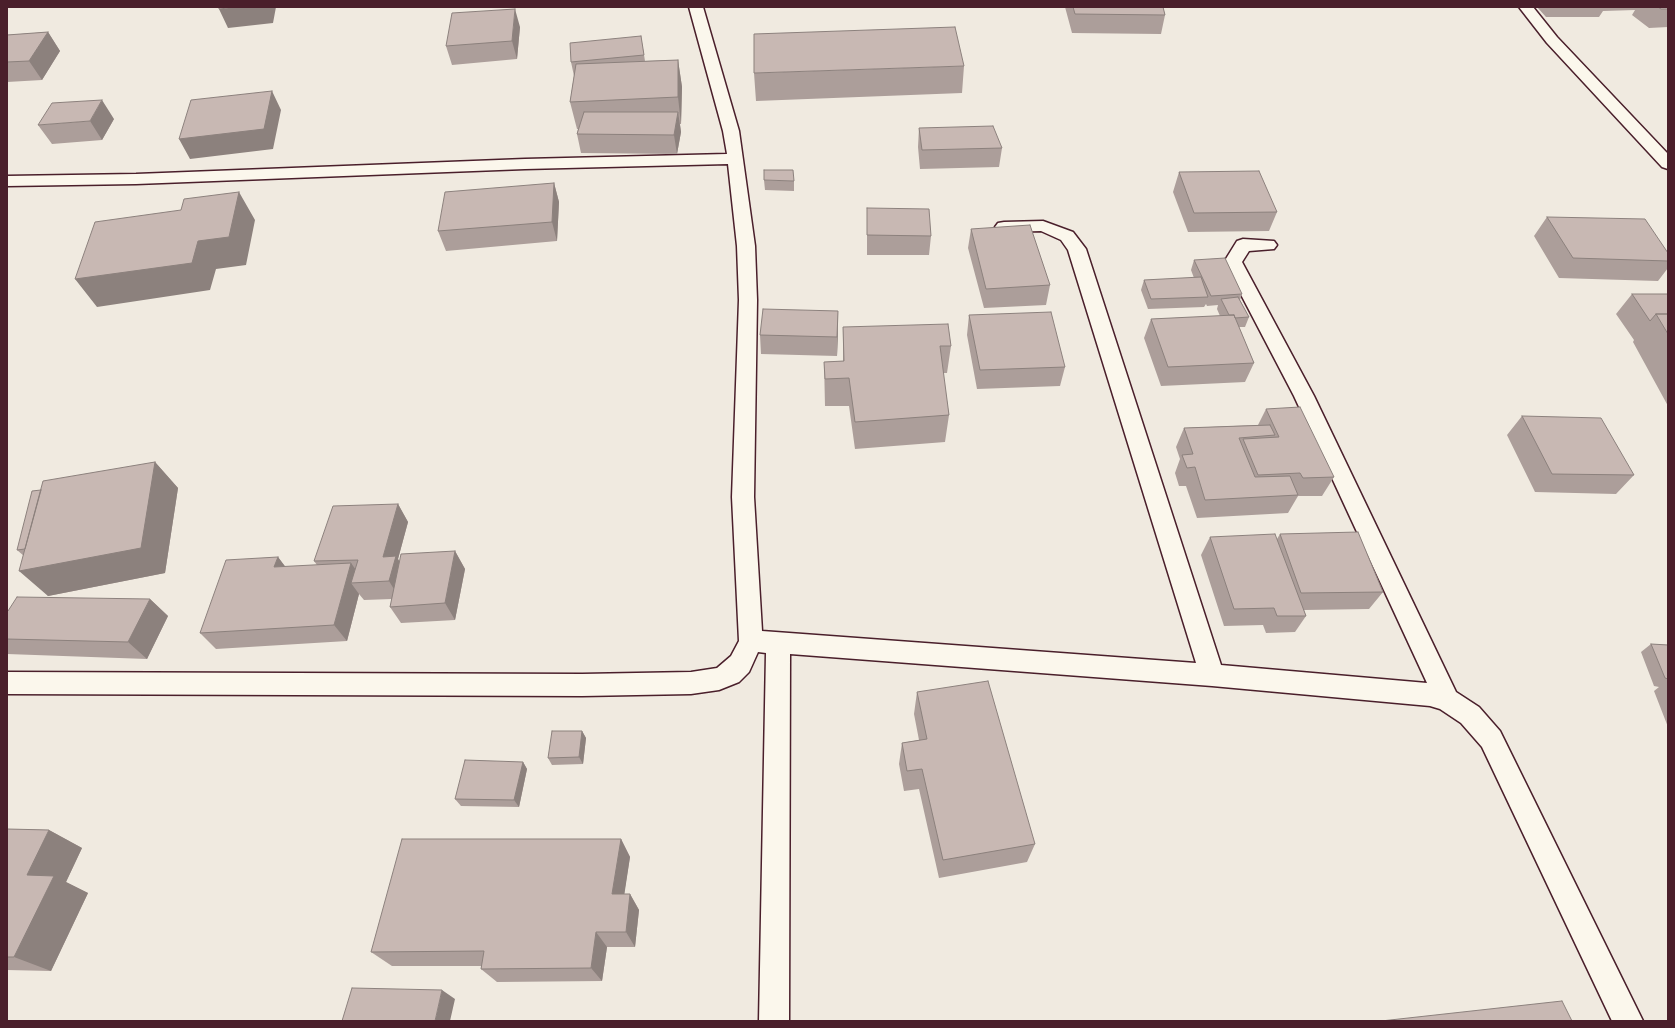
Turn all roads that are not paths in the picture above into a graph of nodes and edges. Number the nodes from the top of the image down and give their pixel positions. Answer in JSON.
{"nodes":[{"id":1,"x":696,"y":7,"type":"edge"},
{"id":2,"x":1526,"y":7,"type":"edge"},
{"id":3,"x":736,"y":159,"type":"junction"},
{"id":4,"x":1668,"y":164,"type":"edge"},
{"id":5,"x":7,"y":181,"type":"edge"},
{"id":6,"x":1004,"y":227,"type":"edge"},
{"id":7,"x":1268,"y":245,"type":"dead end"},
{"id":8,"x":751,"y":641,"type":"junction"},
{"id":9,"x":778,"y":643,"type":"junction"},
{"id":10,"x":1212,"y":675,"type":"junction"},
{"id":11,"x":7,"y":683,"type":"edge"},
{"id":12,"x":1447,"y":700,"type":"junction"},
{"id":13,"x":774,"y":1021,"type":"edge"},
{"id":14,"x":1628,"y":1021,"type":"edge"}],
"edges":[{"from":1,"to":3,"type":"street"},
{"from":2,"to":4,"type":"street"},
{"from":3,"to":5,"type":"street"},
{"from":3,"to":8,"type":"street"},
{"from":6,"to":10,"type":"street"},
{"from":7,"to":12,"type":"street"},
{"from":8,"to":9,"type":"street"},
{"from":8,"to":11,"type":"street"},
{"from":9,"to":10,"type":"street"},
{"from":9,"to":13,"type":"street"},
{"from":10,"to":12,"type":"street"},
{"from":12,"to":14,"type":"street"}]}
